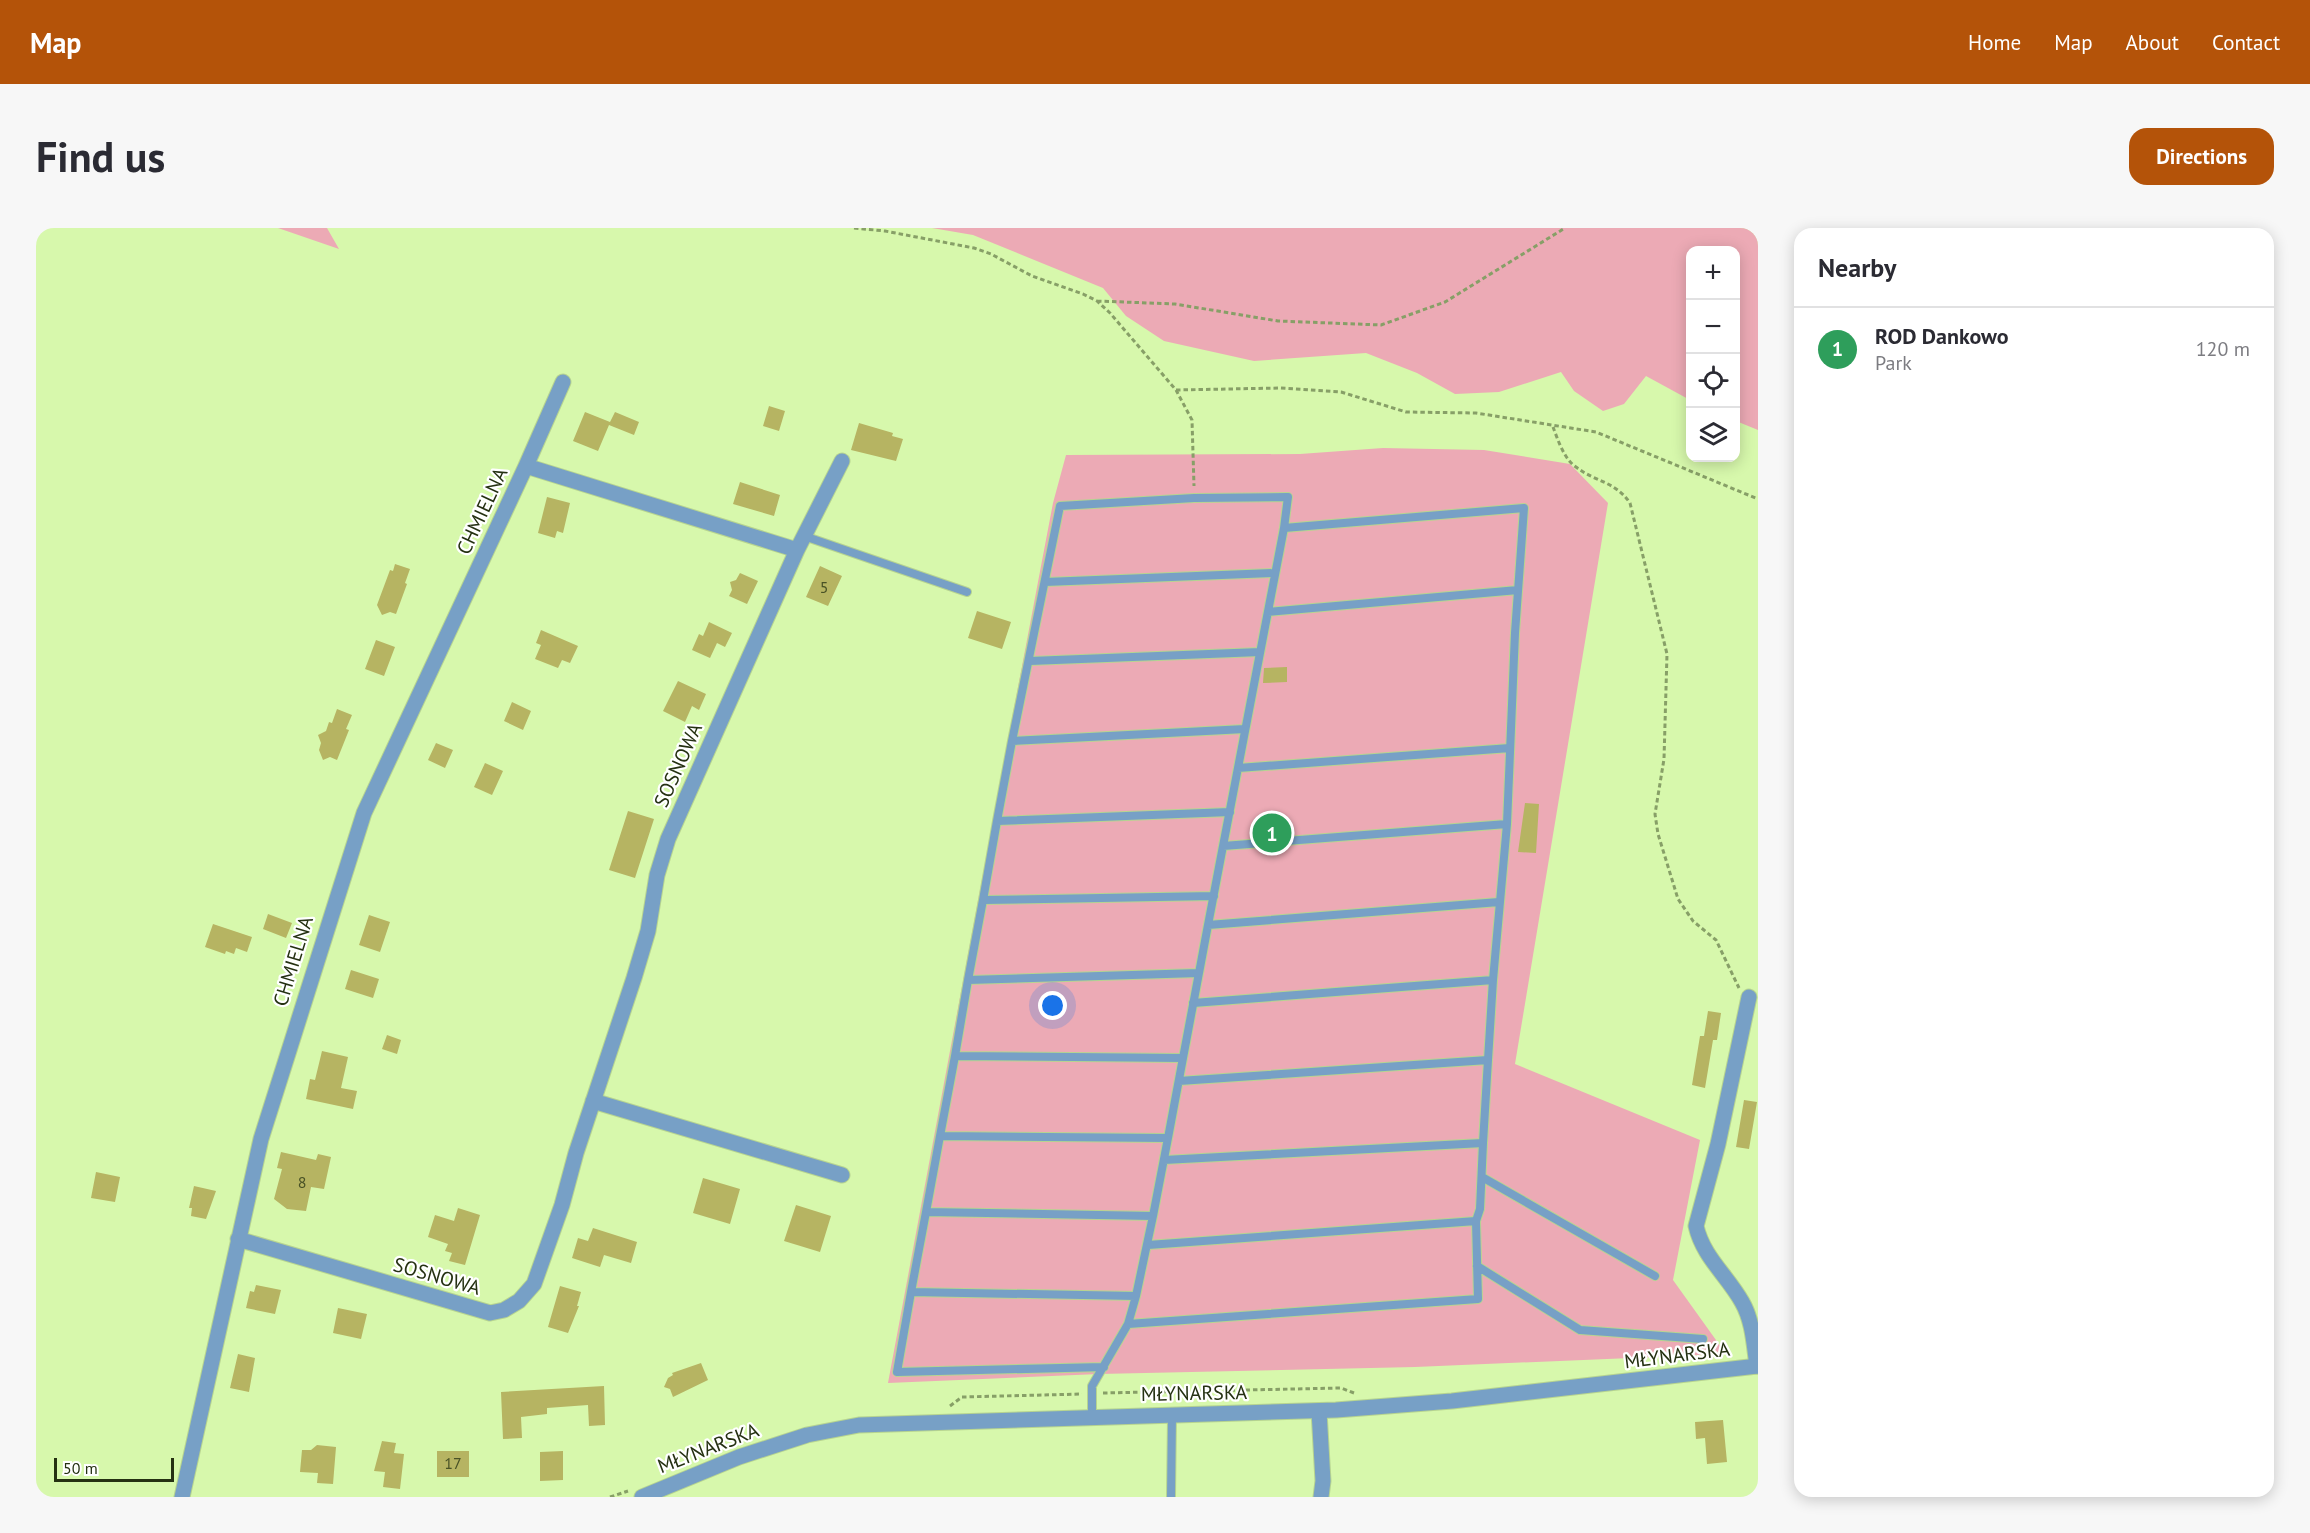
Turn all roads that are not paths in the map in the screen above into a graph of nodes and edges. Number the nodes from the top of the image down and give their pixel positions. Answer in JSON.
{"nodes":[{"id":1,"x":563,"y":382,"type":"dead end"},
{"id":2,"x":842,"y":461,"type":"dead end"},
{"id":3,"x":526,"y":466,"type":"junction"},
{"id":4,"x":1284,"y":528,"type":"junction"},
{"id":5,"x":800,"y":543,"type":"junction"},
{"id":6,"x":1275,"y":573,"type":"junction"},
{"id":7,"x":1045,"y":582,"type":"junction"},
{"id":8,"x":1518,"y":590,"type":"junction"},
{"id":9,"x":967,"y":592,"type":"dead end"},
{"id":10,"x":1268,"y":612,"type":"junction"},
{"id":11,"x":1260,"y":652,"type":"junction"},
{"id":12,"x":1030,"y":662,"type":"junction"},
{"id":13,"x":1245,"y":729,"type":"junction"},
{"id":14,"x":1012,"y":741,"type":"junction"},
{"id":15,"x":1510,"y":748,"type":"junction"},
{"id":16,"x":1238,"y":768,"type":"junction"},
{"id":17,"x":1230,"y":812,"type":"junction"},
{"id":18,"x":997,"y":821,"type":"junction"},
{"id":19,"x":1507,"y":824,"type":"junction"},
{"id":20,"x":1223,"y":846,"type":"junction"},
{"id":21,"x":1214,"y":896,"type":"junction"},
{"id":22,"x":983,"y":900,"type":"junction"},
{"id":23,"x":1499,"y":902,"type":"junction"},
{"id":24,"x":1208,"y":925,"type":"junction"},
{"id":25,"x":1199,"y":973,"type":"junction"},
{"id":26,"x":968,"y":980,"type":"junction"},
{"id":27,"x":1494,"y":980,"type":"junction"},
{"id":28,"x":1749,"y":997,"type":"road end"},
{"id":29,"x":1193,"y":1003,"type":"junction"},
{"id":30,"x":955,"y":1056,"type":"junction"},
{"id":31,"x":1183,"y":1058,"type":"junction"},
{"id":32,"x":1488,"y":1060,"type":"junction"},
{"id":33,"x":1179,"y":1081,"type":"junction"},
{"id":34,"x":593,"y":1101,"type":"junction"},
{"id":35,"x":940,"y":1136,"type":"junction"},
{"id":36,"x":1168,"y":1138,"type":"junction"},
{"id":37,"x":1483,"y":1143,"type":"junction"},
{"id":38,"x":1164,"y":1160,"type":"junction"},
{"id":39,"x":842,"y":1175,"type":"dead end"},
{"id":40,"x":1482,"y":1177,"type":"junction"},
{"id":41,"x":926,"y":1212,"type":"junction"},
{"id":42,"x":1153,"y":1216,"type":"junction"},
{"id":43,"x":1476,"y":1221,"type":"junction"},
{"id":44,"x":238,"y":1239,"type":"junction"},
{"id":45,"x":1148,"y":1245,"type":"junction"},
{"id":46,"x":1477,"y":1266,"type":"junction"},
{"id":47,"x":1655,"y":1276,"type":"dead end"},
{"id":48,"x":911,"y":1292,"type":"junction"},
{"id":49,"x":1136,"y":1296,"type":"junction"},
{"id":50,"x":1128,"y":1324,"type":"junction"},
{"id":51,"x":1703,"y":1339,"type":"dead end"},
{"id":52,"x":1104,"y":1366,"type":"junction"},
{"id":53,"x":1757,"y":1366,"type":"edge"},
{"id":54,"x":1319,"y":1411,"type":"junction"},
{"id":55,"x":1172,"y":1415,"type":"junction"},
{"id":56,"x":1092,"y":1416,"type":"junction"},
{"id":57,"x":183,"y":1497,"type":"edge"},
{"id":58,"x":642,"y":1497,"type":"edge"},
{"id":59,"x":1171,"y":1497,"type":"edge"},
{"id":60,"x":1321,"y":1497,"type":"edge"}],
"edges":[{"from":1,"to":3,"type":"street","name":"CHMIELNA"},
{"from":2,"to":5,"type":"street","name":"SOSNOWA"},
{"from":3,"to":5,"type":"street","name":"CHMIELNA"},
{"from":3,"to":44,"type":"street","name":"CHMIELNA"},
{"from":4,"to":6,"type":"lane"},
{"from":4,"to":7,"type":"lane"},
{"from":4,"to":8,"type":"lane"},
{"from":5,"to":9,"type":"lane"},
{"from":5,"to":34,"type":"street","name":"SOSNOWA"},
{"from":6,"to":7,"type":"lane"},
{"from":6,"to":10,"type":"lane"},
{"from":7,"to":12,"type":"lane"},
{"from":8,"to":10,"type":"lane"},
{"from":8,"to":15,"type":"lane"},
{"from":10,"to":11,"type":"lane"},
{"from":11,"to":12,"type":"lane"},
{"from":11,"to":13,"type":"lane"},
{"from":12,"to":14,"type":"lane"},
{"from":13,"to":14,"type":"lane"},
{"from":13,"to":16,"type":"lane"},
{"from":14,"to":18,"type":"lane"},
{"from":15,"to":16,"type":"lane"},
{"from":15,"to":19,"type":"lane"},
{"from":16,"to":17,"type":"lane"},
{"from":17,"to":18,"type":"lane"},
{"from":17,"to":20,"type":"lane"},
{"from":18,"to":22,"type":"lane"},
{"from":19,"to":20,"type":"lane"},
{"from":19,"to":23,"type":"lane"},
{"from":20,"to":21,"type":"lane"},
{"from":21,"to":22,"type":"lane"},
{"from":21,"to":24,"type":"lane"},
{"from":22,"to":26,"type":"lane"},
{"from":23,"to":24,"type":"lane"},
{"from":23,"to":27,"type":"lane"},
{"from":24,"to":25,"type":"lane"},
{"from":25,"to":26,"type":"lane"},
{"from":25,"to":29,"type":"lane"},
{"from":26,"to":30,"type":"lane"},
{"from":27,"to":29,"type":"lane"},
{"from":27,"to":32,"type":"lane"},
{"from":28,"to":53,"type":"street"},
{"from":29,"to":31,"type":"lane"},
{"from":30,"to":31,"type":"lane"},
{"from":30,"to":35,"type":"lane"},
{"from":31,"to":33,"type":"lane"},
{"from":32,"to":33,"type":"lane"},
{"from":32,"to":37,"type":"lane"},
{"from":33,"to":36,"type":"lane"},
{"from":34,"to":39,"type":"street"},
{"from":34,"to":44,"type":"street","name":"SOSNOWA"},
{"from":35,"to":36,"type":"lane"},
{"from":35,"to":41,"type":"lane"},
{"from":36,"to":38,"type":"lane"},
{"from":37,"to":38,"type":"lane"},
{"from":37,"to":40,"type":"lane"},
{"from":38,"to":42,"type":"lane"},
{"from":40,"to":43,"type":"lane"},
{"from":40,"to":47,"type":"lane"},
{"from":41,"to":42,"type":"lane"},
{"from":41,"to":48,"type":"lane"},
{"from":42,"to":45,"type":"lane"},
{"from":43,"to":45,"type":"lane"},
{"from":43,"to":46,"type":"lane"},
{"from":44,"to":57,"type":"street","name":"CHMIELNA"},
{"from":45,"to":49,"type":"lane"},
{"from":46,"to":50,"type":"lane"},
{"from":46,"to":51,"type":"lane"},
{"from":48,"to":49,"type":"lane"},
{"from":48,"to":52,"type":"lane"},
{"from":49,"to":50,"type":"lane"},
{"from":50,"to":52,"type":"lane"},
{"from":52,"to":56,"type":"lane"},
{"from":53,"to":54,"type":"street","name":"MŁYNARSKA"},
{"from":54,"to":55,"type":"street","name":"MŁYNARSKA"},
{"from":54,"to":60,"type":"street"},
{"from":55,"to":56,"type":"street","name":"MŁYNARSKA"},
{"from":55,"to":59,"type":"lane"},
{"from":56,"to":58,"type":"street","name":"MŁYNARSKA"}]}
